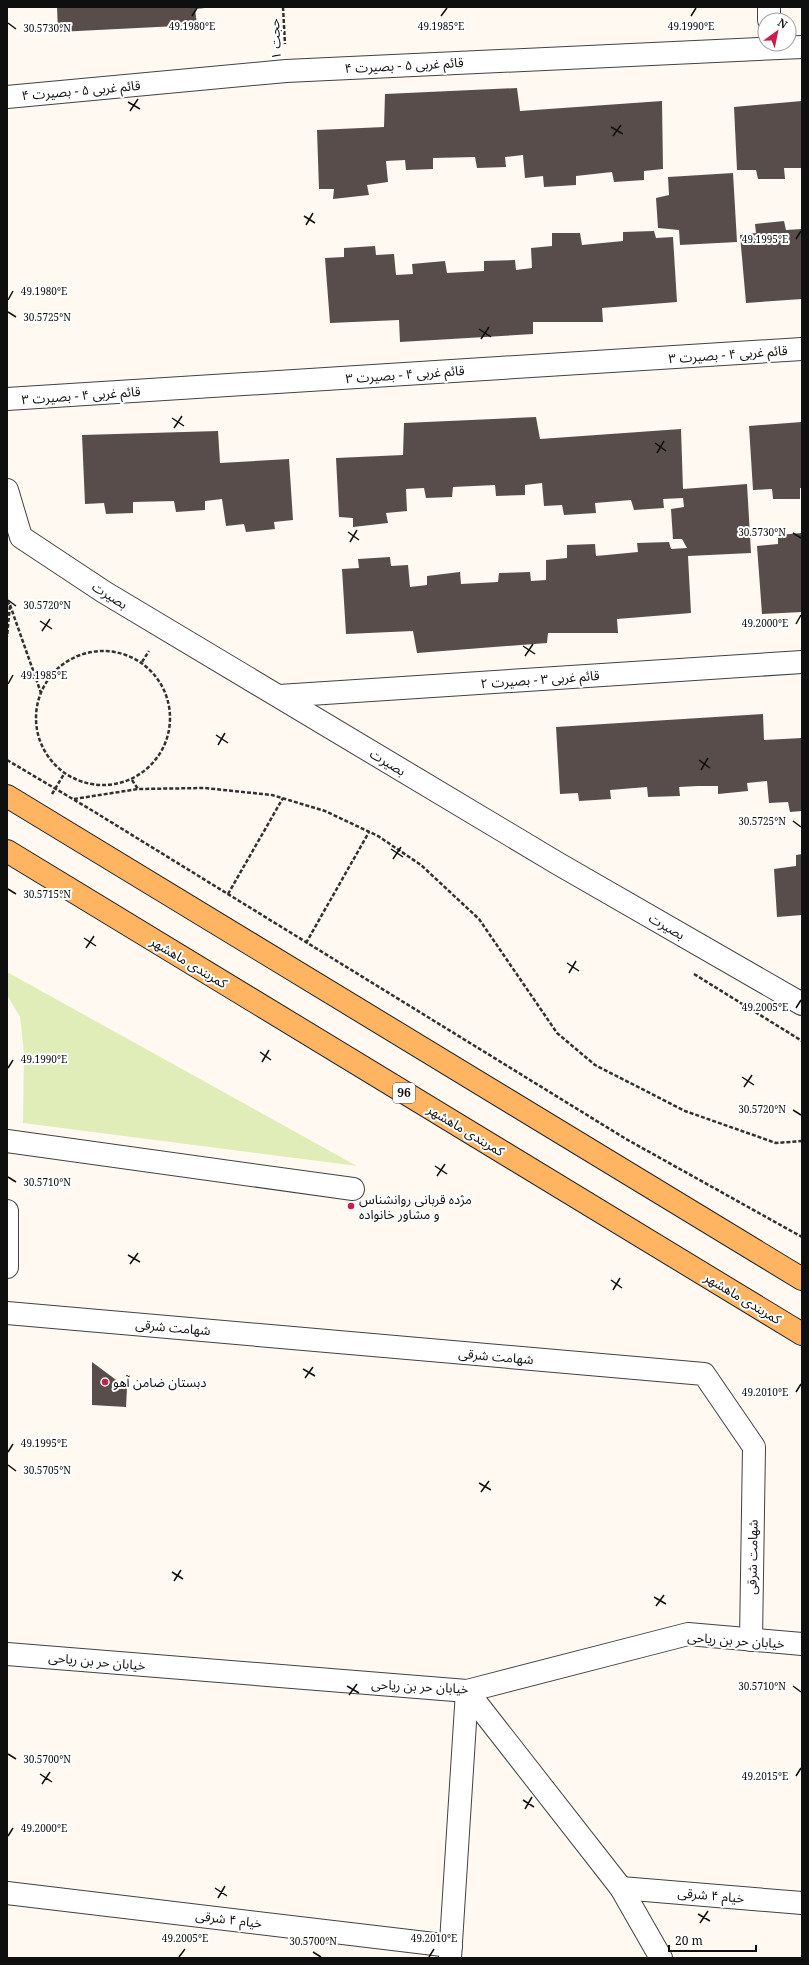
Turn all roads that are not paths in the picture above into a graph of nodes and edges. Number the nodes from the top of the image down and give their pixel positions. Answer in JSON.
{"nodes":[{"id":1,"x":757,"y":47,"type":"edge"},
{"id":2,"x":7,"y":97,"type":"edge"},
{"id":3,"x":802,"y":349,"type":"edge"},
{"id":4,"x":7,"y":399,"type":"edge"},
{"id":5,"x":7,"y":490,"type":"edge"},
{"id":6,"x":802,"y":662,"type":"edge"},
{"id":7,"x":279,"y":696,"type":"junction"},
{"id":8,"x":7,"y":796,"type":"edge"},
{"id":9,"x":7,"y":851,"type":"edge"},
{"id":10,"x":798,"y":999,"type":"edge"},
{"id":11,"x":7,"y":1141,"type":"edge"},
{"id":12,"x":353,"y":1189,"type":"dead end"},
{"id":13,"x":7,"y":1211,"type":"edge"},
{"id":14,"x":7,"y":1267,"type":"edge"},
{"id":15,"x":802,"y":1279,"type":"edge"},
{"id":16,"x":7,"y":1313,"type":"edge"},
{"id":17,"x":802,"y":1334,"type":"edge"},
{"id":18,"x":751,"y":1640,"type":"junction"},
{"id":19,"x":802,"y":1644,"type":"edge"},
{"id":20,"x":7,"y":1654,"type":"edge"},
{"id":21,"x":467,"y":1691,"type":"junction"},
{"id":22,"x":621,"y":1888,"type":"junction"},
{"id":23,"x":7,"y":1893,"type":"edge"},
{"id":24,"x":802,"y":1903,"type":"edge"},
{"id":25,"x":451,"y":1952,"type":"edge"},
{"id":26,"x":661,"y":1958,"type":"edge"}],
"edges":[{"from":1,"to":2,"type":"street","name":"قائم غربی ۵ - بصیرت ۴"},
{"from":3,"to":4,"type":"street","name":"قائم غربی ۴ - بصیرت ۳"},
{"from":5,"to":7,"type":"street","name":"بصیرت"},
{"from":6,"to":7,"type":"street","name":"قائم غربی ۳ - بصیرت ۲"},
{"from":7,"to":10,"type":"street","name":"بصیرت"},
{"from":8,"to":15,"type":"main road"},
{"from":9,"to":17,"type":"main road","name":"کمربندی ماهشهر","number":"96"},
{"from":11,"to":12,"type":"street"},
{"from":13,"to":14,"type":"street"},
{"from":16,"to":18,"type":"street","name":"شهامت شرقی"},
{"from":18,"to":19,"type":"street","name":"خیابان حر بن ریاحی"},
{"from":18,"to":21,"type":"street","name":"خیابان حر بن ریاحی"},
{"from":20,"to":21,"type":"street","name":"خیابان حر بن ریاحی"},
{"from":21,"to":22,"type":"street"},
{"from":21,"to":25,"type":"street"},
{"from":22,"to":24,"type":"street","name":"خیام ۴ شرقی"},
{"from":22,"to":26,"type":"street"},
{"from":23,"to":25,"type":"street","name":"خیام ۴ شرقی"}]}
